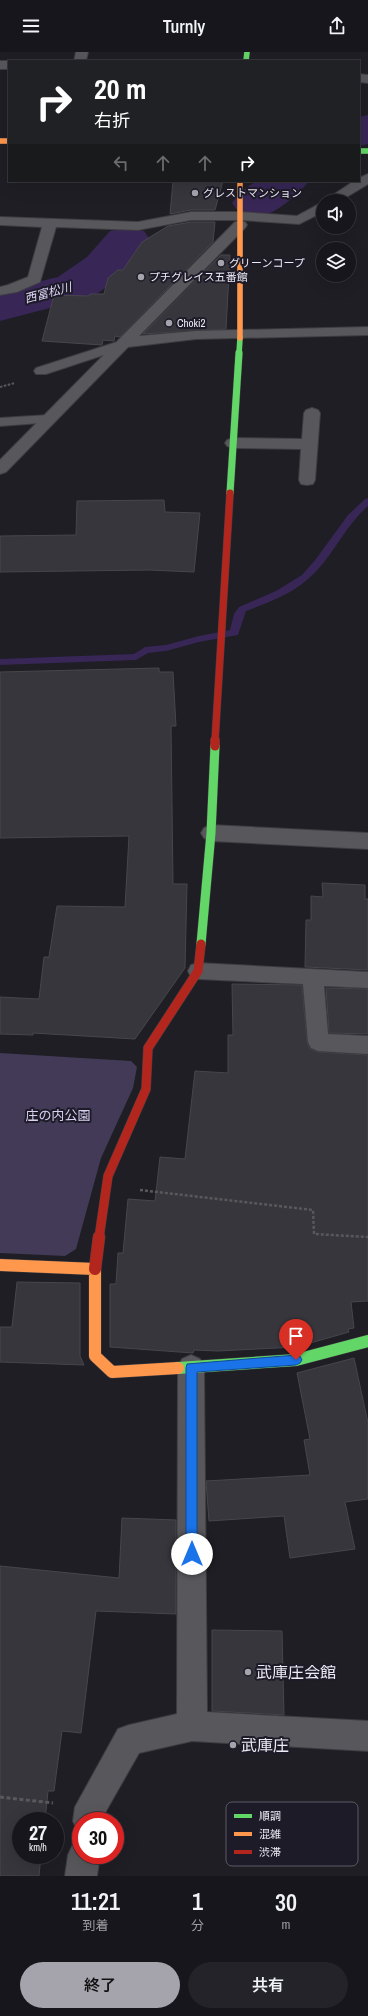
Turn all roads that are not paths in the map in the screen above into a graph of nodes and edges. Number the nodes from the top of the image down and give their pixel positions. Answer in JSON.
{"nodes":[{"id":1,"x":368,"y":178,"type":"edge"},
{"id":2,"x":240,"y":182,"type":"edge"},
{"id":3,"x":342,"y":194,"type":"edge"},
{"id":4,"x":316,"y":210,"type":"edge"},
{"id":5,"x":0,"y":221,"type":"edge"},
{"id":6,"x":240,"y":221,"type":"junction"},
{"id":7,"x":50,"y":223,"type":"junction"},
{"id":8,"x":0,"y":291,"type":"edge"},
{"id":9,"x":368,"y":331,"type":"edge"},
{"id":10,"x":240,"y":334,"type":"junction"},
{"id":11,"x":123,"y":344,"type":"junction"},
{"id":12,"x":42,"y":371,"type":"dead end"},
{"id":13,"x":312,"y":413,"type":"dead end"},
{"id":14,"x":49,"y":419,"type":"junction"},
{"id":15,"x":0,"y":422,"type":"edge"},
{"id":16,"x":233,"y":443,"type":"junction"},
{"id":17,"x":309,"y":444,"type":"junction"},
{"id":18,"x":0,"y":469,"type":"edge"},
{"id":19,"x":307,"y":480,"type":"dead end"},
{"id":20,"x":212,"y":833,"type":"junction"},
{"id":21,"x":368,"y":841,"type":"edge"},
{"id":22,"x":198,"y":971,"type":"junction"},
{"id":23,"x":313,"y":977,"type":"junction"},
{"id":24,"x":368,"y":980,"type":"edge"},
{"id":25,"x":368,"y":1045,"type":"edge"},
{"id":26,"x":0,"y":1265,"type":"edge"},
{"id":27,"x":95,"y":1269,"type":"junction"},
{"id":28,"x":368,"y":1341,"type":"edge"},
{"id":29,"x":191,"y":1368,"type":"junction"},
{"id":30,"x":192,"y":1726,"type":"junction"},
{"id":31,"x":368,"y":1736,"type":"edge"},
{"id":32,"x":91,"y":1812,"type":"edge"},
{"id":33,"x":83,"y":1864,"type":"edge"},
{"id":34,"x":81,"y":1876,"type":"edge"}],
"edges":[{"from":1,"to":3,"type":"street"},
{"from":2,"to":6,"type":"street"},
{"from":4,"to":6,"type":"street"},
{"from":5,"to":7,"type":"street"},
{"from":6,"to":7,"type":"street"},
{"from":6,"to":10,"type":"street"},
{"from":6,"to":11,"type":"street"},
{"from":7,"to":8,"type":"street"},
{"from":9,"to":10,"type":"street"},
{"from":10,"to":11,"type":"street"},
{"from":10,"to":16,"type":"street"},
{"from":11,"to":12,"type":"lane"},
{"from":11,"to":14,"type":"street"},
{"from":13,"to":17,"type":"street"},
{"from":14,"to":15,"type":"lane"},
{"from":14,"to":18,"type":"street"},
{"from":16,"to":17,"type":"street"},
{"from":16,"to":20,"type":"street"},
{"from":17,"to":19,"type":"street"},
{"from":20,"to":21,"type":"street"},
{"from":20,"to":22,"type":"street"},
{"from":22,"to":23,"type":"lane"},
{"from":22,"to":27,"type":"street"},
{"from":23,"to":24,"type":"lane"},
{"from":23,"to":25,"type":"lane"},
{"from":26,"to":27,"type":"street"},
{"from":27,"to":29,"type":"street"},
{"from":28,"to":29,"type":"street"},
{"from":29,"to":30,"type":"street"},
{"from":30,"to":31,"type":"street"},
{"from":30,"to":32,"type":"street"},
{"from":33,"to":34,"type":"street"}]}
